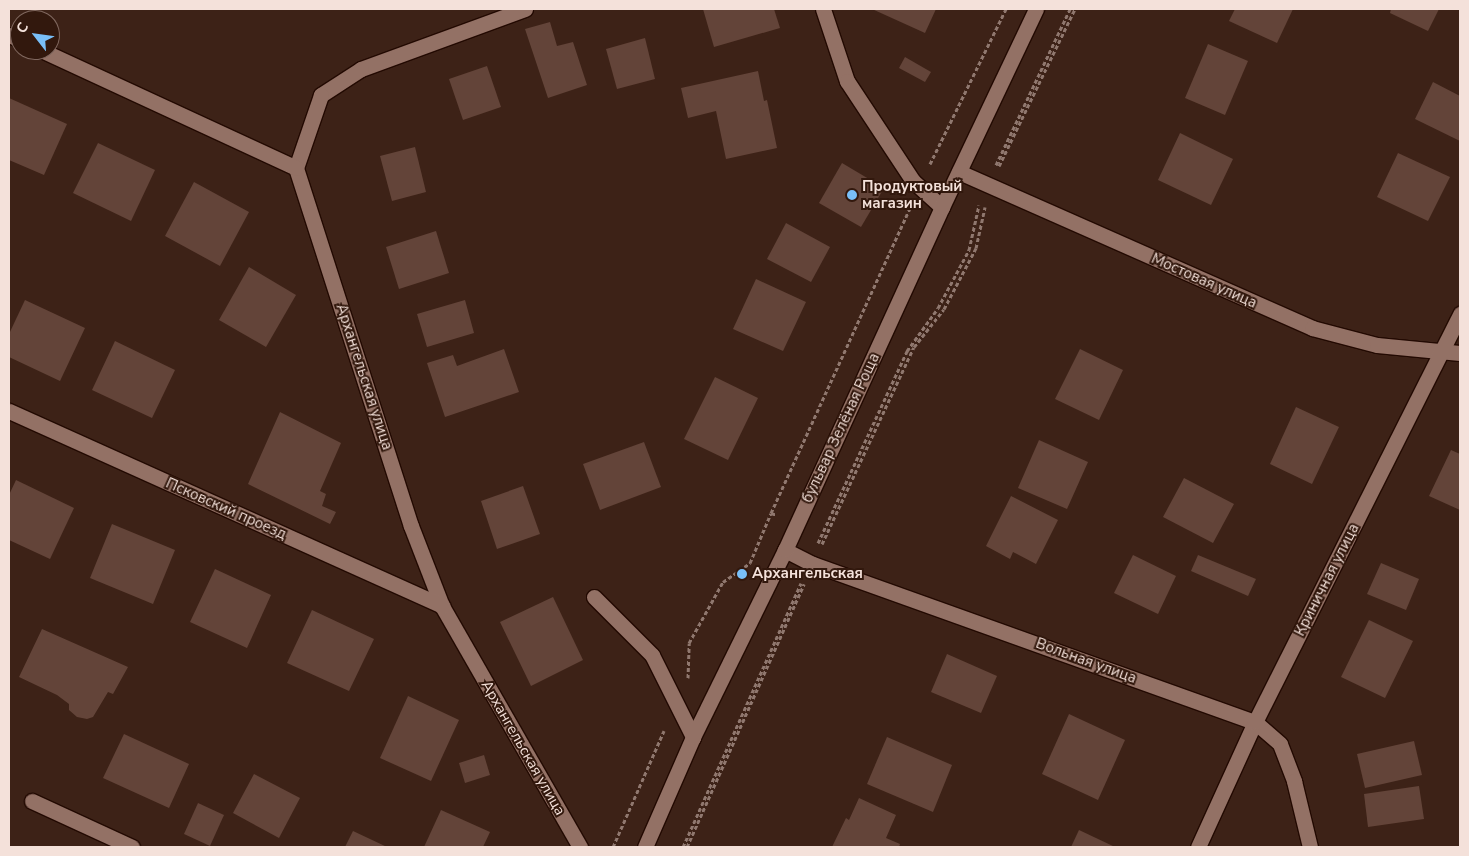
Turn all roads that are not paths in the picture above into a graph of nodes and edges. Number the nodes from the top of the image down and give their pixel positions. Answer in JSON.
{"nodes":[{"id":1,"x":525,"y":9,"type":"edge"},
{"id":2,"x":823,"y":9,"type":"edge"},
{"id":3,"x":1036,"y":9,"type":"edge"},
{"id":4,"x":60,"y":59,"type":"edge"},
{"id":5,"x":296,"y":168,"type":"junction"},
{"id":6,"x":959,"y":172,"type":"junction"},
{"id":7,"x":942,"y":207,"type":"junction"},
{"id":8,"x":1460,"y":314,"type":"edge"},
{"id":9,"x":1441,"y":351,"type":"junction"},
{"id":10,"x":1460,"y":353,"type":"edge"},
{"id":11,"x":9,"y":412,"type":"edge"},
{"id":12,"x":785,"y":550,"type":"junction"},
{"id":13,"x":594,"y":597,"type":"dead end"},
{"id":14,"x":442,"y":606,"type":"junction"},
{"id":15,"x":1255,"y":722,"type":"junction"},
{"id":16,"x":693,"y":737,"type":"junction"},
{"id":17,"x":32,"y":800,"type":"dead end"},
{"id":18,"x":132,"y":847,"type":"edge"},
{"id":19,"x":580,"y":847,"type":"edge"},
{"id":20,"x":645,"y":847,"type":"edge"},
{"id":21,"x":1198,"y":847,"type":"edge"},
{"id":22,"x":1310,"y":847,"type":"edge"}],
"edges":[{"from":1,"to":5,"type":"street"},
{"from":2,"to":7,"type":"street"},
{"from":3,"to":6,"type":"street","name":"бульвар Зелёная Роща"},
{"from":4,"to":5,"type":"street"},
{"from":5,"to":14,"type":"street","name":"Архангельская улица"},
{"from":6,"to":7,"type":"street","name":"бульвар Зелёная Роща"},
{"from":6,"to":9,"type":"street","name":"Мостовая улица"},
{"from":7,"to":12,"type":"street","name":"бульвар Зелёная Роща"},
{"from":8,"to":9,"type":"street","name":"Криничная улица"},
{"from":9,"to":10,"type":"street","name":"Мостовая улица"},
{"from":9,"to":15,"type":"street","name":"Криничная улица"},
{"from":11,"to":14,"type":"street","name":"Псковский проезд"},
{"from":12,"to":15,"type":"street","name":"Вольная улица"},
{"from":12,"to":16,"type":"street","name":"бульвар Зелёная Роща"},
{"from":13,"to":16,"type":"street"},
{"from":14,"to":19,"type":"street","name":"Архангельская улица"},
{"from":15,"to":21,"type":"street","name":"Криничная улица"},
{"from":15,"to":22,"type":"street","name":"Вольная улица"},
{"from":16,"to":20,"type":"street","name":"бульвар Зелёная Роща"},
{"from":17,"to":18,"type":"street"}]}
